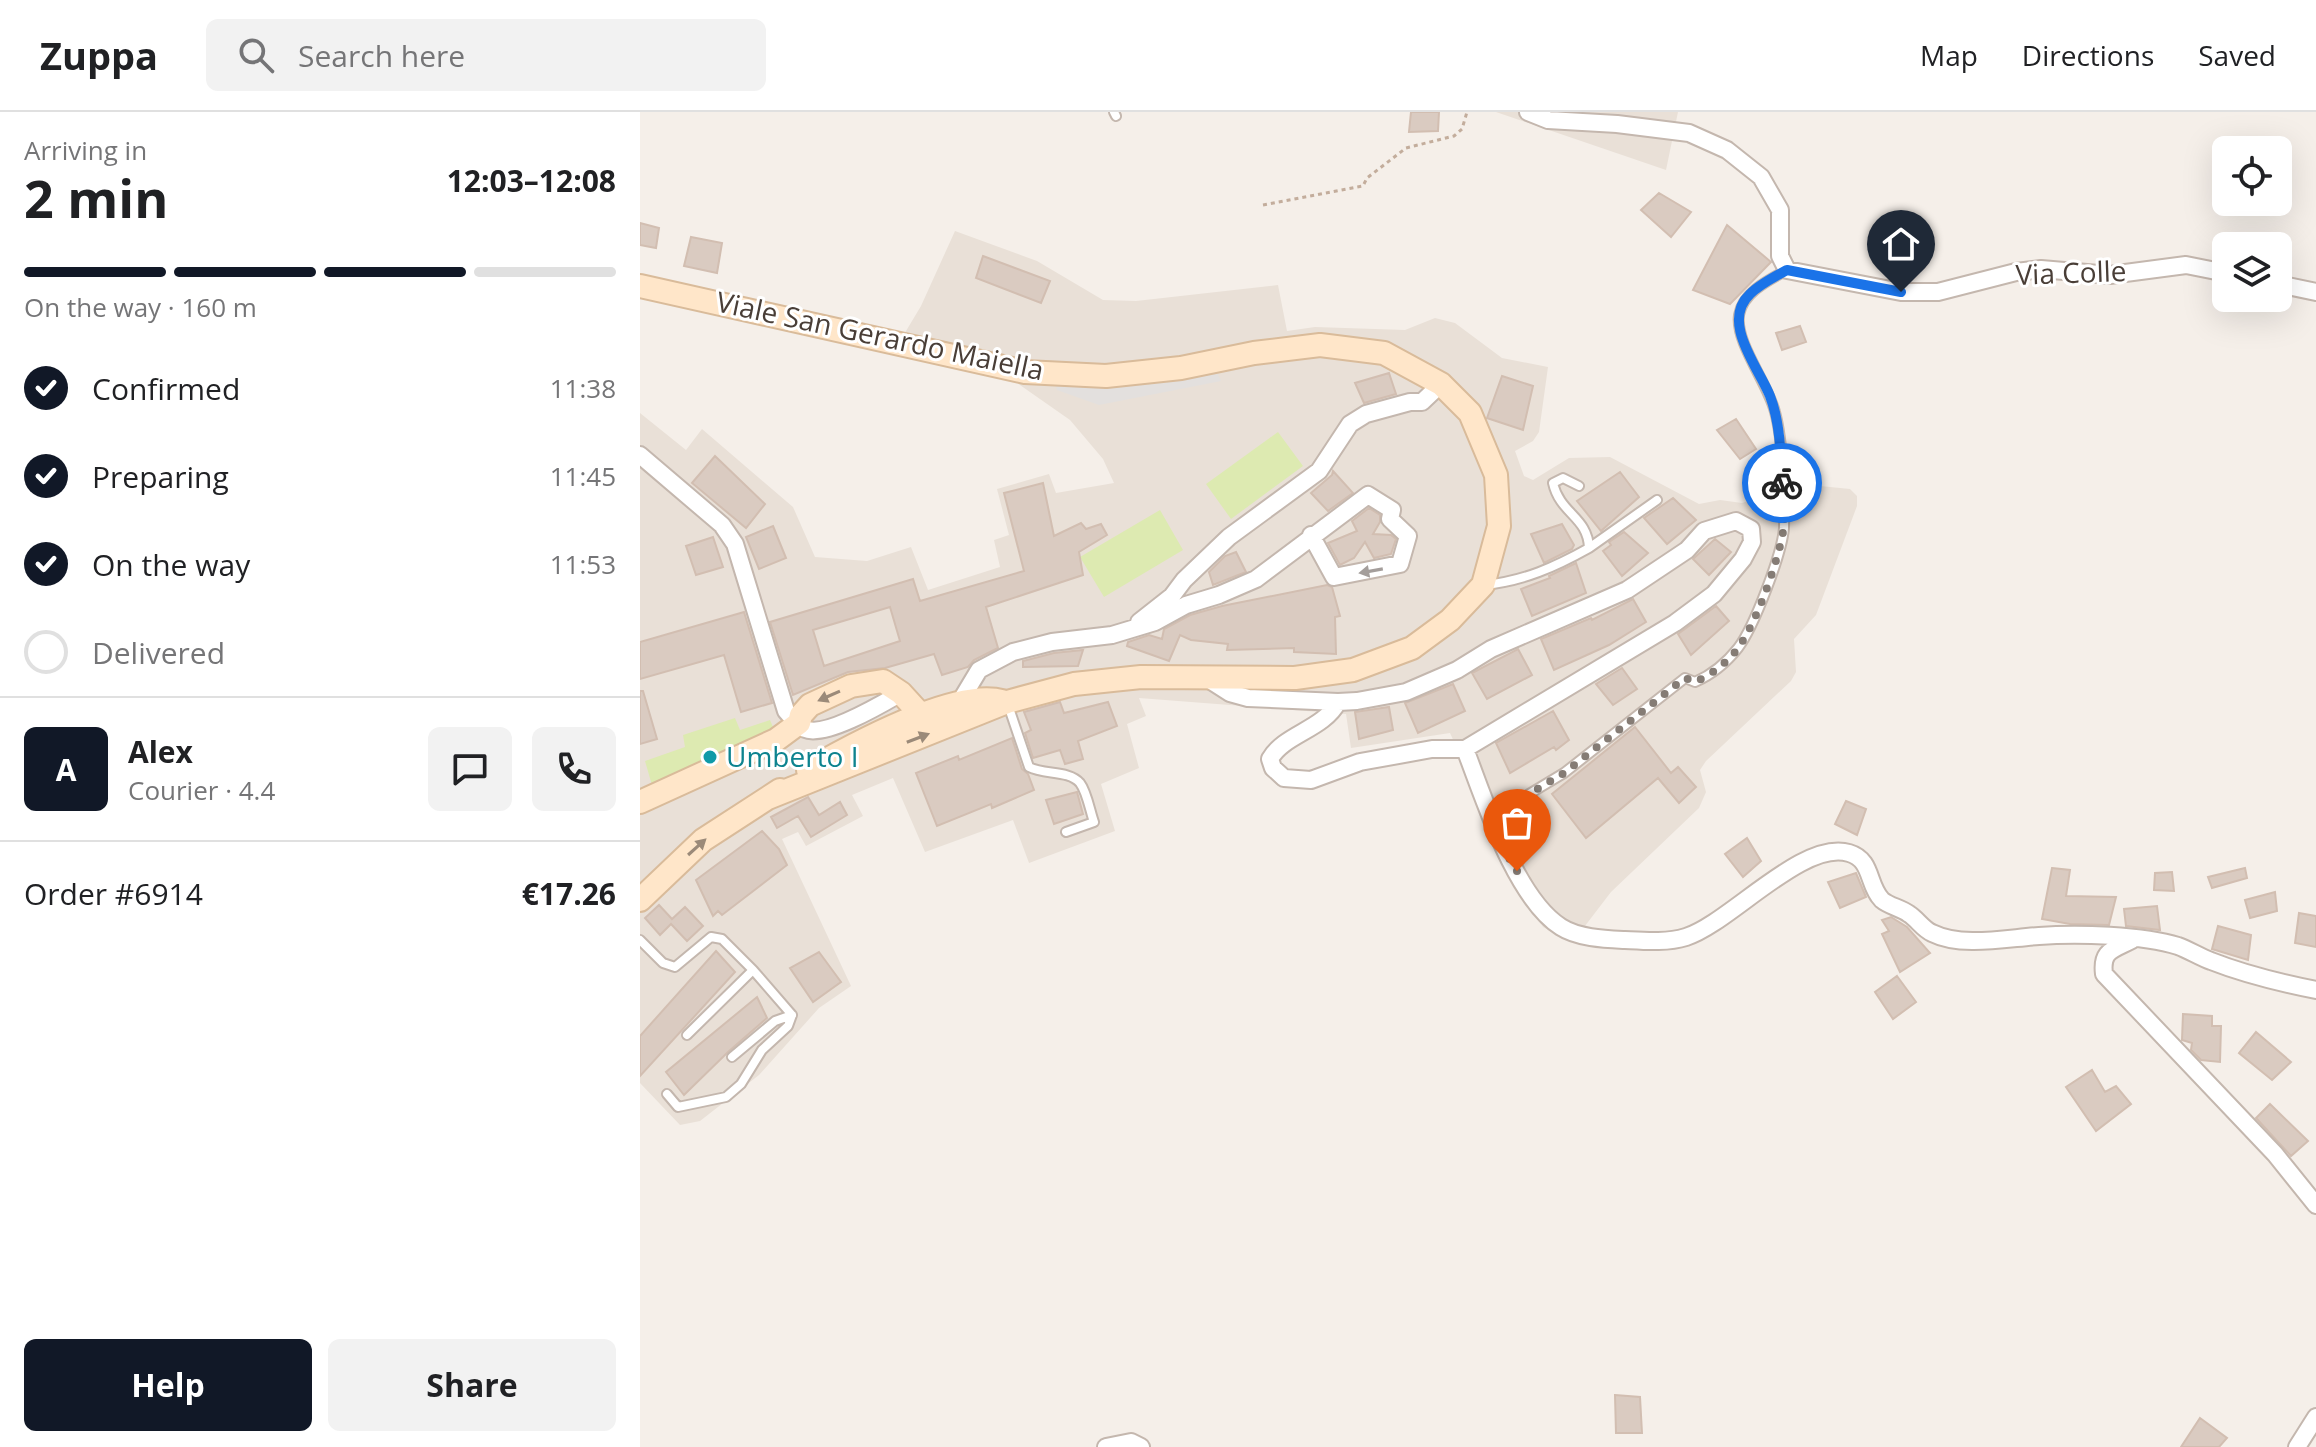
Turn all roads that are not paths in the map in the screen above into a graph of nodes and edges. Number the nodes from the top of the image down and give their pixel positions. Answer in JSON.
{"nodes":[{"id":1,"x":1528,"y":112,"type":"edge"},
{"id":2,"x":1787,"y":270,"type":"junction"},
{"id":3,"x":2212,"y":270,"type":"edge"},
{"id":4,"x":640,"y":286,"type":"edge"},
{"id":5,"x":2292,"y":287,"type":"edge"},
{"id":6,"x":2316,"y":292,"type":"edge"},
{"id":7,"x":1441,"y":384,"type":"junction"},
{"id":8,"x":640,"y":455,"type":"edge"},
{"id":9,"x":1579,"y":486,"type":"dead end"},
{"id":10,"x":1657,"y":500,"type":"dead end"},
{"id":11,"x":1311,"y":535,"type":"junction"},
{"id":12,"x":1589,"y":548,"type":"junction"},
{"id":13,"x":1483,"y":585,"type":"junction"},
{"id":14,"x":1132,"y":627,"type":"junction"},
{"id":15,"x":1204,"y":676,"type":"junction"},
{"id":16,"x":961,"y":700,"type":"junction"},
{"id":17,"x":1007,"y":702,"type":"junction"},
{"id":18,"x":1338,"y":702,"type":"junction"},
{"id":19,"x":922,"y":716,"type":"junction"},
{"id":20,"x":799,"y":723,"type":"junction"},
{"id":21,"x":1465,"y":749,"type":"junction"},
{"id":22,"x":768,"y":798,"type":"junction"},
{"id":23,"x":640,"y":802,"type":"edge"},
{"id":24,"x":1491,"y":817,"type":"junction"},
{"id":25,"x":1066,"y":832,"type":"dead end"},
{"id":26,"x":640,"y":900,"type":"edge"},
{"id":27,"x":2133,"y":939,"type":"junction"},
{"id":28,"x":640,"y":940,"type":"edge"},
{"id":29,"x":753,"y":970,"type":"junction"},
{"id":30,"x":2316,"y":990,"type":"edge"},
{"id":31,"x":792,"y":1015,"type":"junction"},
{"id":32,"x":687,"y":1035,"type":"dead end"},
{"id":33,"x":732,"y":1057,"type":"dead end"},
{"id":34,"x":667,"y":1094,"type":"dead end"},
{"id":35,"x":2316,"y":1205,"type":"edge"},
{"id":36,"x":2316,"y":1417,"type":"edge"},
{"id":37,"x":1106,"y":1447,"type":"edge"},
{"id":38,"x":1141,"y":1447,"type":"edge"},
{"id":39,"x":2297,"y":1447,"type":"edge"}],
"edges":[{"from":1,"to":2,"type":"street"},
{"from":2,"to":3,"type":"street","name":"Via Colle"},
{"from":2,"to":24,"type":"lane"},
{"from":4,"to":7,"type":"main road","name":"Viale San Gerardo Maiella"},
{"from":5,"to":6,"type":"street"},
{"from":7,"to":13,"type":"main road","name":"Viale San Gerardo Maiella"},
{"from":7,"to":14,"type":"street"},
{"from":8,"to":20,"type":"street"},
{"from":9,"to":12,"type":"lane"},
{"from":10,"to":12,"type":"lane"},
{"from":11,"to":11,"type":"street","one_way":true},
{"from":11,"to":14,"type":"street"},
{"from":12,"to":13,"type":"lane"},
{"from":13,"to":15,"type":"main road","name":"Viale San Gerardo Maiella"},
{"from":14,"to":16,"type":"street"},
{"from":15,"to":17,"type":"main road","name":"Viale San Gerardo Maiella"},
{"from":15,"to":18,"type":"street"},
{"from":16,"to":17,"type":"main road","name":"Viale San Gerardo Maiella"},
{"from":16,"to":19,"type":"main road"},
{"from":22,"to":17,"type":"main road","one_way":true},
{"from":17,"to":25,"type":"lane"},
{"from":18,"to":21,"type":"street"},
{"from":18,"to":21,"type":"street"},
{"from":19,"to":20,"type":"main road"},
{"from":19,"to":22,"type":"main road"},
{"from":20,"to":23,"type":"main road"},
{"from":21,"to":24,"type":"street"},
{"from":26,"to":22,"type":"main road","one_way":true},
{"from":24,"to":27,"type":"street"},
{"from":27,"to":30,"type":"street"},
{"from":27,"to":35,"type":"street"},
{"from":28,"to":29,"type":"lane"},
{"from":29,"to":31,"type":"lane"},
{"from":29,"to":32,"type":"lane"},
{"from":31,"to":33,"type":"lane"},
{"from":31,"to":34,"type":"lane"},
{"from":36,"to":39,"type":"street"},
{"from":37,"to":38,"type":"street"}]}
